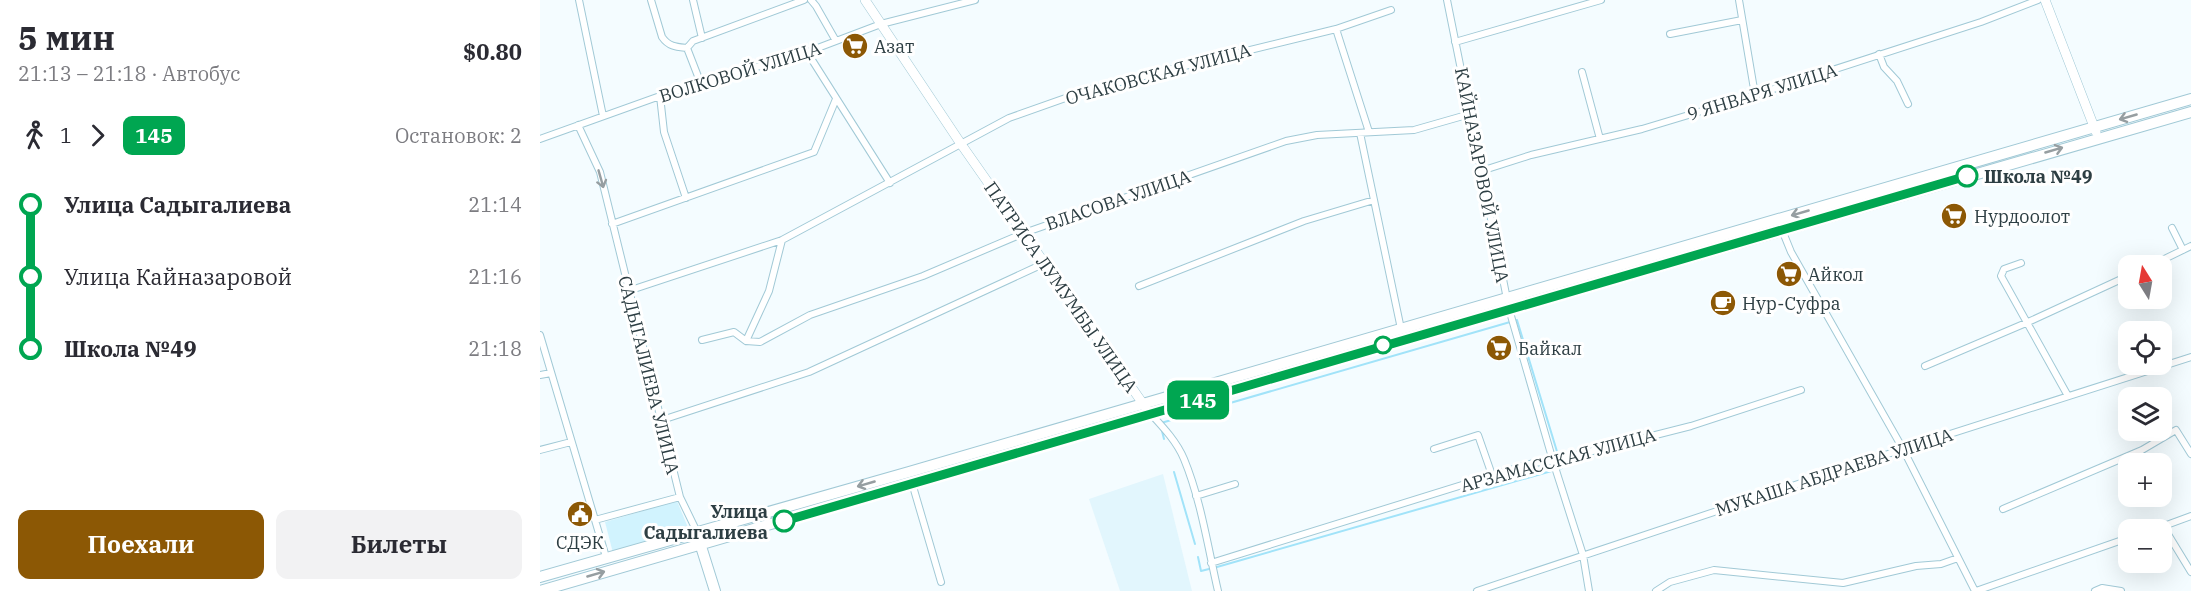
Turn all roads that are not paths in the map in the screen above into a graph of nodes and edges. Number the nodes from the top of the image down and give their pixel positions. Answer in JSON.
{"nodes":[{"id":1,"x":579,"y":0,"type":"edge"},
{"id":2,"x":651,"y":0,"type":"edge"},
{"id":3,"x":693,"y":0,"type":"edge"},
{"id":4,"x":803,"y":0,"type":"edge"},
{"id":5,"x":811,"y":0,"type":"edge"},
{"id":6,"x":865,"y":0,"type":"edge"},
{"id":7,"x":975,"y":0,"type":"edge"},
{"id":8,"x":1447,"y":0,"type":"edge"},
{"id":9,"x":1601,"y":0,"type":"edge"},
{"id":10,"x":1739,"y":0,"type":"edge"},
{"id":11,"x":2046,"y":1,"type":"edge"},
{"id":12,"x":1391,"y":10,"type":"dead end"},
{"id":13,"x":1742,"y":20,"type":"junction"},
{"id":14,"x":881,"y":24,"type":"junction"},
{"id":15,"x":1336,"y":29,"type":"junction"},
{"id":16,"x":1670,"y":34,"type":"dead end"},
{"id":17,"x":702,"y":38,"type":"junction"},
{"id":18,"x":836,"y":41,"type":"junction"},
{"id":19,"x":1455,"y":42,"type":"junction"},
{"id":20,"x":687,"y":48,"type":"junction"},
{"id":21,"x":807,"y":52,"type":"junction"},
{"id":22,"x":1879,"y":54,"type":"junction"},
{"id":23,"x":1582,"y":72,"type":"dead end"},
{"id":24,"x":700,"y":84,"type":"junction"},
{"id":25,"x":1755,"y":95,"type":"junction"},
{"id":26,"x":660,"y":96,"type":"junction"},
{"id":27,"x":836,"y":99,"type":"junction"},
{"id":28,"x":2188,"y":100,"type":"edge"},
{"id":29,"x":1908,"y":104,"type":"dead end"},
{"id":30,"x":2191,"y":112,"type":"edge"},
{"id":31,"x":1470,"y":114,"type":"junction"},
{"id":32,"x":603,"y":116,"type":"junction"},
{"id":33,"x":579,"y":125,"type":"junction"},
{"id":34,"x":1369,"y":132,"type":"junction"},
{"id":35,"x":2096,"y":132,"type":"junction"},
{"id":36,"x":1360,"y":133,"type":"junction"},
{"id":37,"x":540,"y":139,"type":"edge"},
{"id":38,"x":1600,"y":140,"type":"junction"},
{"id":39,"x":961,"y":144,"type":"junction"},
{"id":40,"x":1481,"y":171,"type":"junction"},
{"id":41,"x":890,"y":183,"type":"junction"},
{"id":42,"x":686,"y":198,"type":"junction"},
{"id":43,"x":1374,"y":200,"type":"junction"},
{"id":44,"x":1778,"y":219,"type":"junction"},
{"id":45,"x":612,"y":224,"type":"junction"},
{"id":46,"x":2172,"y":228,"type":"dead end"},
{"id":47,"x":1781,"y":231,"type":"junction"},
{"id":48,"x":1024,"y":233,"type":"junction"},
{"id":49,"x":782,"y":240,"type":"junction"},
{"id":50,"x":2191,"y":246,"type":"edge"},
{"id":51,"x":2183,"y":250,"type":"junction"},
{"id":52,"x":2172,"y":255,"type":"edge"},
{"id":53,"x":1045,"y":263,"type":"junction"},
{"id":54,"x":2021,"y":263,"type":"dead end"},
{"id":55,"x":2118,"y":281,"type":"edge"},
{"id":56,"x":1138,"y":286,"type":"dead end"},
{"id":57,"x":628,"y":291,"type":"junction"},
{"id":58,"x":1508,"y":304,"type":"junction"},
{"id":59,"x":2026,"y":323,"type":"junction"},
{"id":60,"x":1401,"y":329,"type":"junction"},
{"id":61,"x":540,"y":335,"type":"edge"},
{"id":62,"x":702,"y":340,"type":"dead end"},
{"id":63,"x":746,"y":341,"type":"junction"},
{"id":64,"x":2191,"y":357,"type":"edge"},
{"id":65,"x":1318,"y":358,"type":"junction"},
{"id":66,"x":1925,"y":366,"type":"dead end"},
{"id":67,"x":551,"y":373,"type":"junction"},
{"id":68,"x":540,"y":375,"type":"edge"},
{"id":69,"x":1801,"y":390,"type":"dead end"},
{"id":70,"x":2068,"y":396,"type":"junction"},
{"id":71,"x":1143,"y":404,"type":"junction"},
{"id":72,"x":1150,"y":414,"type":"junction"},
{"id":73,"x":662,"y":420,"type":"junction"},
{"id":74,"x":571,"y":442,"type":"junction"},
{"id":75,"x":2189,"y":446,"type":"edge"},
{"id":76,"x":1434,"y":449,"type":"dead end"},
{"id":77,"x":1903,"y":449,"type":"junction"},
{"id":78,"x":540,"y":450,"type":"edge"},
{"id":79,"x":2191,"y":454,"type":"edge"},
{"id":80,"x":1553,"y":461,"type":"junction"},
{"id":81,"x":1492,"y":475,"type":"junction"},
{"id":82,"x":912,"y":483,"type":"junction"},
{"id":83,"x":1235,"y":484,"type":"dead end"},
{"id":84,"x":1196,"y":496,"type":"junction"},
{"id":85,"x":680,"y":497,"type":"junction"},
{"id":86,"x":2003,"y":509,"type":"dead end"},
{"id":87,"x":2191,"y":516,"type":"edge"},
{"id":88,"x":595,"y":520,"type":"junction"},
{"id":89,"x":2172,"y":523,"type":"edge"},
{"id":90,"x":697,"y":532,"type":"junction"},
{"id":91,"x":2118,"y":541,"type":"edge"},
{"id":92,"x":2172,"y":541,"type":"edge"},
{"id":93,"x":701,"y":545,"type":"junction"},
{"id":94,"x":1583,"y":555,"type":"junction"},
{"id":95,"x":606,"y":557,"type":"junction"},
{"id":96,"x":1958,"y":558,"type":"junction"},
{"id":97,"x":1211,"y":563,"type":"junction"},
{"id":98,"x":2191,"y":572,"type":"edge"},
{"id":99,"x":540,"y":577,"type":"edge"},
{"id":100,"x":941,"y":582,"type":"dead end"},
{"id":101,"x":540,"y":591,"type":"edge"},
{"id":102,"x":715,"y":591,"type":"edge"},
{"id":103,"x":1218,"y":591,"type":"edge"},
{"id":104,"x":1477,"y":591,"type":"edge"},
{"id":105,"x":1589,"y":591,"type":"edge"},
{"id":106,"x":1656,"y":591,"type":"edge"},
{"id":107,"x":1976,"y":591,"type":"edge"},
{"id":108,"x":2095,"y":591,"type":"edge"},
{"id":109,"x":2121,"y":591,"type":"edge"}],
"edges":[{"from":1,"to":32,"type":"street"},
{"from":2,"to":20,"type":"street"},
{"from":3,"to":17,"type":"street"},
{"from":4,"to":17,"type":"street"},
{"from":5,"to":18,"type":"street"},
{"from":6,"to":14,"type":"street","name":"ПАТРИСА ЛУМУМБЫ УЛИЦА"},
{"from":7,"to":14,"type":"street","name":"ВОЛКОВОЙ УЛИЦА"},
{"from":8,"to":19,"type":"street","name":"КАЙНАЗАРОВОЙ УЛИЦА"},
{"from":9,"to":19,"type":"street"},
{"from":10,"to":13,"type":"street"},
{"from":11,"to":22,"type":"street","name":"9 ЯНВАРЯ УЛИЦА"},
{"from":11,"to":35,"type":"street"},
{"from":12,"to":15,"type":"street","name":"ОЧАКОВСКАЯ УЛИЦА"},
{"from":13,"to":16,"type":"street"},
{"from":13,"to":25,"type":"street"},
{"from":14,"to":18,"type":"street","name":"ВОЛКОВОЙ УЛИЦА"},
{"from":14,"to":39,"type":"street","name":"ПАТРИСА ЛУМУМБЫ УЛИЦА"},
{"from":15,"to":34,"type":"street"},
{"from":15,"to":39,"type":"street","name":"ОЧАКОВСКАЯ УЛИЦА"},
{"from":17,"to":20,"type":"street"},
{"from":18,"to":21,"type":"street","name":"ВОЛКОВОЙ УЛИЦА"},
{"from":19,"to":31,"type":"street","name":"КАЙНАЗАРОВОЙ УЛИЦА"},
{"from":20,"to":24,"type":"street"},
{"from":21,"to":24,"type":"street","name":"ВОЛКОВОЙ УЛИЦА"},
{"from":21,"to":27,"type":"street"},
{"from":22,"to":25,"type":"street","name":"9 ЯНВАРЯ УЛИЦА"},
{"from":22,"to":29,"type":"street"},
{"from":23,"to":38,"type":"street"},
{"from":24,"to":26,"type":"street","name":"ВОЛКОВОЙ УЛИЦА"},
{"from":25,"to":38,"type":"street","name":"9 ЯНВАРЯ УЛИЦА"},
{"from":26,"to":32,"type":"street","name":"ВОЛКОВОЙ УЛИЦА"},
{"from":26,"to":42,"type":"street"},
{"from":27,"to":41,"type":"street"},
{"from":27,"to":42,"type":"street"},
{"from":28,"to":30,"type":"street"},
{"from":28,"to":35,"type":"main road","one_way":true},
{"from":30,"to":35,"type":"main road"},
{"from":31,"to":34,"type":"street","name":"ВЛАСОВА УЛИЦА"},
{"from":31,"to":40,"type":"street","name":"КАЙНАЗАРОВОЙ УЛИЦА"},
{"from":32,"to":33,"type":"street","name":"ВОЛКОВОЙ УЛИЦА"},
{"from":33,"to":37,"type":"street","name":"ВОЛКОВОЙ УЛИЦА"},
{"from":33,"to":45,"type":"street","name":"САДЫГАЛИЕВА УЛИЦА","one_way":true},
{"from":34,"to":36,"type":"street","name":"ВЛАСОВА УЛИЦА"},
{"from":35,"to":44,"type":"main road","one_way":true},
{"from":47,"to":35,"type":"main road","one_way":true},
{"from":36,"to":43,"type":"street"},
{"from":36,"to":48,"type":"street","name":"ВЛАСОВА УЛИЦА"},
{"from":38,"to":40,"type":"street","name":"9 ЯНВАРЯ УЛИЦА"},
{"from":39,"to":41,"type":"street","name":"ОЧАКОВСКАЯ УЛИЦА"},
{"from":39,"to":48,"type":"street","name":"ПАТРИСА ЛУМУМБЫ УЛИЦА"},
{"from":40,"to":58,"type":"street","name":"КАЙНАЗАРОВОЙ УЛИЦА"},
{"from":41,"to":49,"type":"street","name":"ОЧАКОВСКАЯ УЛИЦА"},
{"from":42,"to":45,"type":"street"},
{"from":43,"to":56,"type":"street"},
{"from":43,"to":60,"type":"street"},
{"from":44,"to":47,"type":"street"},
{"from":44,"to":58,"type":"main road"},
{"from":45,"to":57,"type":"street","name":"САДЫГАЛИЕВА УЛИЦА"},
{"from":46,"to":51,"type":"street"},
{"from":47,"to":58,"type":"main road"},
{"from":47,"to":77,"type":"street"},
{"from":48,"to":53,"type":"street","name":"ПАТРИСА ЛУМУМБЫ УЛИЦА"},
{"from":48,"to":63,"type":"street","name":"ВЛАСОВА УЛИЦА"},
{"from":49,"to":57,"type":"street","name":"ОЧАКОВСКАЯ УЛИЦА"},
{"from":49,"to":63,"type":"street"},
{"from":50,"to":51,"type":"street"},
{"from":51,"to":52,"type":"street"},
{"from":53,"to":71,"type":"street","name":"ПАТРИСА ЛУМУМБЫ УЛИЦА"},
{"from":53,"to":73,"type":"street"},
{"from":54,"to":59,"type":"street"},
{"from":55,"to":59,"type":"street"},
{"from":57,"to":73,"type":"street","name":"САДЫГАЛИЕВА УЛИЦА"},
{"from":58,"to":60,"type":"main road"},
{"from":58,"to":65,"type":"main road"},
{"from":58,"to":80,"type":"street","name":"КАЙНАЗАРОВОЙ УЛИЦА"},
{"from":59,"to":66,"type":"street"},
{"from":59,"to":70,"type":"street"},
{"from":60,"to":65,"type":"main road"},
{"from":61,"to":67,"type":"street"},
{"from":62,"to":63,"type":"street","name":"ВЛАСОВА УЛИЦА"},
{"from":64,"to":70,"type":"street","name":"МУКАША АБДРАЕВА УЛИЦА"},
{"from":65,"to":71,"type":"main road"},
{"from":65,"to":72,"type":"main road"},
{"from":67,"to":68,"type":"street"},
{"from":67,"to":74,"type":"street"},
{"from":69,"to":80,"type":"street","name":"АРЗАМАССКАЯ УЛИЦА"},
{"from":70,"to":77,"type":"street","name":"МУКАША АБДРАЕВА УЛИЦА"},
{"from":71,"to":72,"type":"street","name":"ПАТРИСА ЛУМУМБЫ УЛИЦА"},
{"from":71,"to":90,"type":"main road","one_way":true},
{"from":72,"to":82,"type":"main road"},
{"from":72,"to":84,"type":"street","name":"ПАТРИСА ЛУМУМБЫ УЛИЦА"},
{"from":73,"to":85,"type":"street","name":"САДЫГАЛИЕВА УЛИЦА"},
{"from":74,"to":78,"type":"street"},
{"from":74,"to":88,"type":"street"},
{"from":75,"to":79,"type":"street"},
{"from":75,"to":86,"type":"street"},
{"from":76,"to":81,"type":"street"},
{"from":77,"to":94,"type":"street","name":"МУКАША АБДРАЕВА УЛИЦА"},
{"from":77,"to":96,"type":"street"},
{"from":80,"to":81,"type":"street","name":"АРЗАМАССКАЯ УЛИЦА"},
{"from":80,"to":94,"type":"street","name":"КАЙНАЗАРОВОЙ УЛИЦА"},
{"from":81,"to":97,"type":"street","name":"АРЗАМАССКАЯ УЛИЦА"},
{"from":82,"to":93,"type":"main road"},
{"from":82,"to":100,"type":"street"},
{"from":83,"to":84,"type":"street"},
{"from":84,"to":97,"type":"street","name":"ПАТРИСА ЛУМУМБЫ УЛИЦА"},
{"from":85,"to":88,"type":"street"},
{"from":85,"to":90,"type":"street","name":"САДЫГАЛИЕВА УЛИЦА"},
{"from":87,"to":89,"type":"street"},
{"from":88,"to":95,"type":"street"},
{"from":90,"to":93,"type":"main road","name":"САДЫГАЛИЕВА УЛИЦА"},
{"from":90,"to":95,"type":"main road"},
{"from":91,"to":107,"type":"street"},
{"from":92,"to":98,"type":"street"},
{"from":101,"to":93,"type":"main road","one_way":true},
{"from":93,"to":102,"type":"main road","name":"САДЫГАЛИЕВА УЛИЦА"},
{"from":94,"to":104,"type":"street","name":"МУКАША АБДРАЕВА УЛИЦА"},
{"from":94,"to":105,"type":"street","name":"КАЙНАЗАРОВОЙ УЛИЦА"},
{"from":95,"to":99,"type":"main road"},
{"from":96,"to":106,"type":"street"},
{"from":96,"to":107,"type":"street"},
{"from":97,"to":103,"type":"street","name":"ПАТРИСА ЛУМУМБЫ УЛИЦА"},
{"from":108,"to":109,"type":"street"}]}
